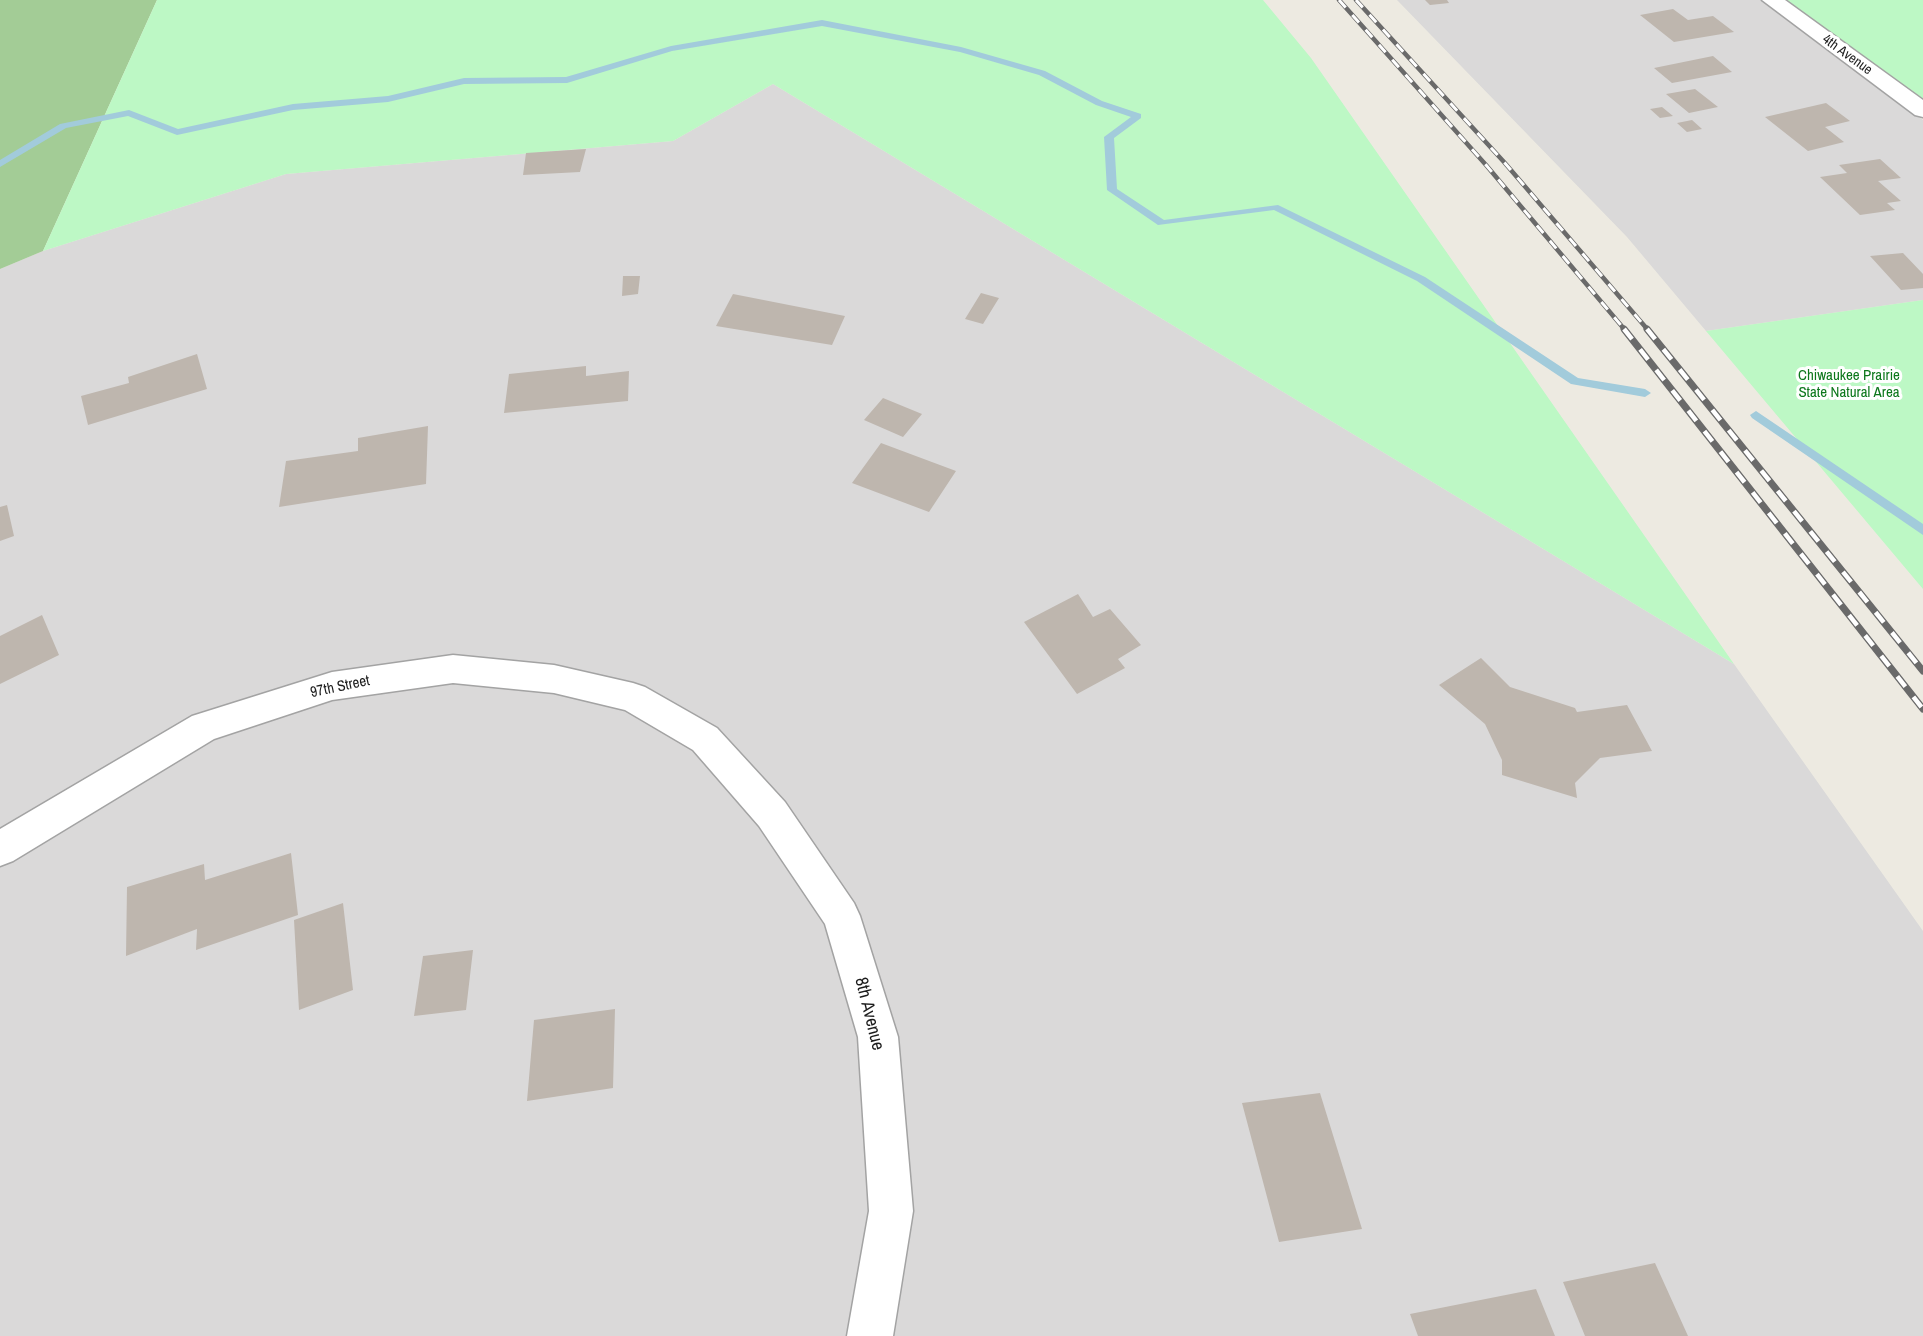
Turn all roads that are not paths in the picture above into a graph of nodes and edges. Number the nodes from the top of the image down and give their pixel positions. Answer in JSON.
{"nodes":[{"id":1,"x":1772,"y":0,"type":"edge"},
{"id":2,"x":1923,"y":110,"type":"edge"},
{"id":3,"x":705,"y":739,"type":"joint"},
{"id":4,"x":0,"y":849,"type":"edge"},
{"id":5,"x":870,"y":1336,"type":"edge"}],
"edges":[{"from":1,"to":2,"type":"street","name":"4th Avenue"},
{"from":3,"to":4,"type":"street","name":"97th Street"},
{"from":3,"to":5,"type":"street","name":"8th Avenue"}]}
